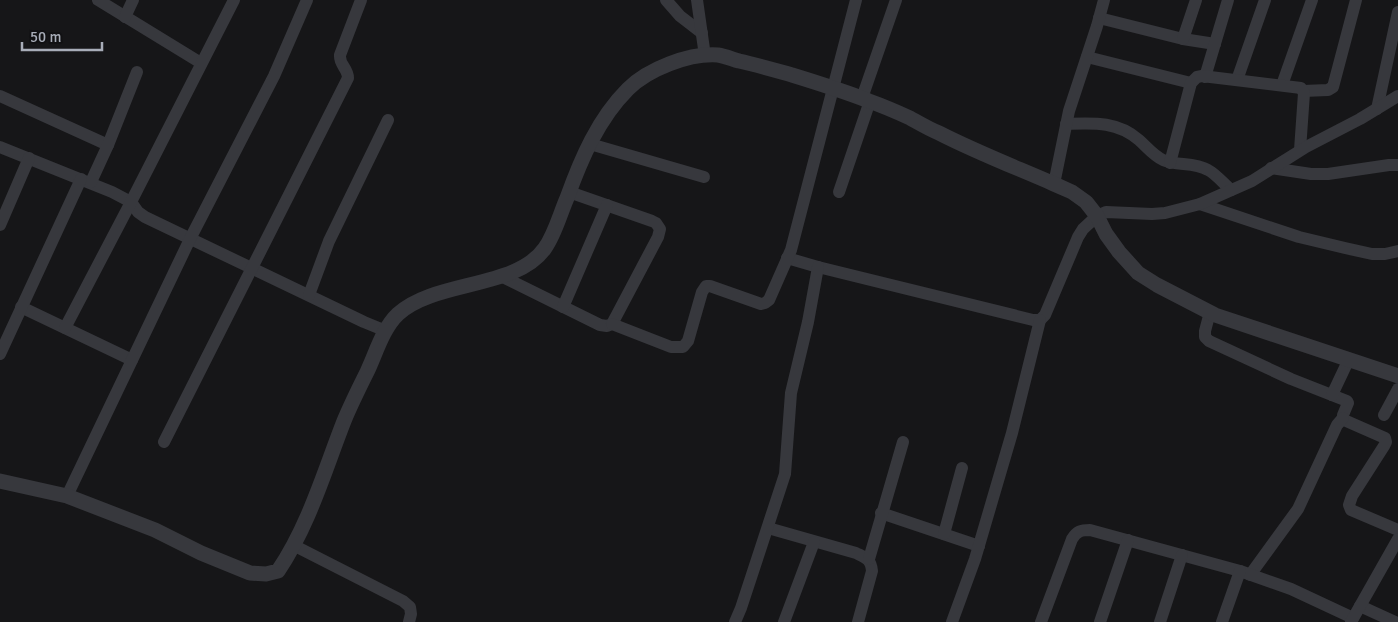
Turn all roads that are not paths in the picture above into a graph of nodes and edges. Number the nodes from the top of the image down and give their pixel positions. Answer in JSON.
{"nodes":[{"id":1,"x":98,"y":0,"type":"edge"},
{"id":2,"x":133,"y":0,"type":"edge"},
{"id":3,"x":234,"y":0,"type":"edge"},
{"id":4,"x":307,"y":0,"type":"edge"},
{"id":5,"x":361,"y":0,"type":"edge"},
{"id":6,"x":666,"y":0,"type":"edge"},
{"id":7,"x":856,"y":0,"type":"edge"},
{"id":8,"x":896,"y":0,"type":"edge"},
{"id":9,"x":1104,"y":0,"type":"edge"},
{"id":10,"x":1196,"y":0,"type":"edge"},
{"id":11,"x":1228,"y":0,"type":"edge"},
{"id":12,"x":1265,"y":0,"type":"edge"},
{"id":13,"x":1312,"y":0,"type":"edge"},
{"id":14,"x":1356,"y":0,"type":"edge"},
{"id":15,"x":698,"y":3,"type":"edge"},
{"id":16,"x":1398,"y":12,"type":"edge"},
{"id":17,"x":125,"y":17,"type":"junction"},
{"id":18,"x":1100,"y":18,"type":"junction"},
{"id":19,"x":698,"y":30,"type":"junction"},
{"id":20,"x":1183,"y":39,"type":"junction"},
{"id":21,"x":1215,"y":44,"type":"junction"},
{"id":22,"x":705,"y":56,"type":"junction"},
{"id":23,"x":1087,"y":57,"type":"junction"},
{"id":24,"x":200,"y":63,"type":"junction"},
{"id":25,"x":137,"y":72,"type":"dead end"},
{"id":26,"x":1205,"y":77,"type":"junction"},
{"id":27,"x":1237,"y":80,"type":"junction"},
{"id":28,"x":1191,"y":83,"type":"junction"},
{"id":29,"x":1282,"y":85,"type":"junction"},
{"id":30,"x":834,"y":88,"type":"junction"},
{"id":31,"x":1303,"y":91,"type":"junction"},
{"id":32,"x":0,"y":96,"type":"edge"},
{"id":33,"x":1398,"y":96,"type":"edge"},
{"id":34,"x":866,"y":100,"type":"junction"},
{"id":35,"x":1377,"y":109,"type":"junction"},
{"id":36,"x":388,"y":120,"type":"dead end"},
{"id":37,"x":1066,"y":124,"type":"junction"},
{"id":38,"x":590,"y":144,"type":"junction"},
{"id":39,"x":108,"y":145,"type":"junction"},
{"id":40,"x":0,"y":148,"type":"edge"},
{"id":41,"x":1300,"y":150,"type":"junction"},
{"id":42,"x":29,"y":158,"type":"junction"},
{"id":43,"x":1170,"y":163,"type":"junction"},
{"id":44,"x":1398,"y":165,"type":"edge"},
{"id":45,"x":1272,"y":168,"type":"junction"},
{"id":46,"x":704,"y":177,"type":"dead end"},
{"id":47,"x":86,"y":181,"type":"junction"},
{"id":48,"x":1054,"y":184,"type":"junction"},
{"id":49,"x":1231,"y":190,"type":"junction"},
{"id":50,"x":569,"y":192,"type":"junction"},
{"id":51,"x":839,"y":192,"type":"dead end"},
{"id":52,"x":131,"y":202,"type":"junction"},
{"id":53,"x":1200,"y":204,"type":"junction"},
{"id":54,"x":607,"y":205,"type":"junction"},
{"id":55,"x":1097,"y":216,"type":"junction"},
{"id":56,"x":0,"y":225,"type":"edge"},
{"id":57,"x":190,"y":239,"type":"junction"},
{"id":58,"x":1398,"y":251,"type":"edge"},
{"id":59,"x":788,"y":258,"type":"junction"},
{"id":60,"x":818,"y":267,"type":"junction"},
{"id":61,"x":252,"y":269,"type":"junction"},
{"id":62,"x":501,"y":276,"type":"junction"},
{"id":63,"x":309,"y":295,"type":"junction"},
{"id":64,"x":21,"y":307,"type":"junction"},
{"id":65,"x":563,"y":307,"type":"junction"},
{"id":66,"x":1210,"y":312,"type":"junction"},
{"id":67,"x":1040,"y":320,"type":"junction"},
{"id":68,"x":612,"y":324,"type":"junction"},
{"id":69,"x":375,"y":327,"type":"junction"},
{"id":70,"x":65,"y":328,"type":"junction"},
{"id":71,"x":0,"y":354,"type":"edge"},
{"id":72,"x":1349,"y":359,"type":"junction"},
{"id":73,"x":132,"y":360,"type":"junction"},
{"id":74,"x":1398,"y":376,"type":"edge"},
{"id":75,"x":1398,"y":389,"type":"edge"},
{"id":76,"x":1332,"y":395,"type":"junction"},
{"id":77,"x":1384,"y":415,"type":"dead end"},
{"id":78,"x":1343,"y":418,"type":"junction"},
{"id":79,"x":164,"y":442,"type":"dead end"},
{"id":80,"x":903,"y":442,"type":"dead end"},
{"id":81,"x":962,"y":468,"type":"dead end"},
{"id":82,"x":0,"y":481,"type":"edge"},
{"id":83,"x":67,"y":496,"type":"junction"},
{"id":84,"x":881,"y":513,"type":"junction"},
{"id":85,"x":768,"y":528,"type":"junction"},
{"id":86,"x":1398,"y":530,"type":"edge"},
{"id":87,"x":944,"y":534,"type":"junction"},
{"id":88,"x":1398,"y":538,"type":"edge"},
{"id":89,"x":1128,"y":540,"type":"junction"},
{"id":90,"x":814,"y":542,"type":"junction"},
{"id":91,"x":293,"y":545,"type":"junction"},
{"id":92,"x":979,"y":546,"type":"junction"},
{"id":93,"x":1182,"y":555,"type":"junction"},
{"id":94,"x":869,"y":559,"type":"junction"},
{"id":95,"x":1245,"y":573,"type":"junction"},
{"id":96,"x":1360,"y":606,"type":"junction"},
{"id":97,"x":1352,"y":620,"type":"edge"},
{"id":98,"x":409,"y":622,"type":"edge"},
{"id":99,"x":735,"y":622,"type":"edge"},
{"id":100,"x":784,"y":622,"type":"edge"},
{"id":101,"x":858,"y":622,"type":"edge"},
{"id":102,"x":952,"y":622,"type":"edge"},
{"id":103,"x":1041,"y":622,"type":"edge"},
{"id":104,"x":1100,"y":622,"type":"edge"},
{"id":105,"x":1160,"y":622,"type":"edge"},
{"id":106,"x":1222,"y":622,"type":"edge"},
{"id":107,"x":1395,"y":622,"type":"edge"}],
"edges":[{"from":1,"to":17,"type":"street"},
{"from":2,"to":17,"type":"street"},
{"from":3,"to":24,"type":"street"},
{"from":4,"to":57,"type":"street"},
{"from":5,"to":61,"type":"street"},
{"from":6,"to":19,"type":"street"},
{"from":7,"to":30,"type":"street"},
{"from":8,"to":34,"type":"street"},
{"from":9,"to":18,"type":"street"},
{"from":10,"to":20,"type":"street"},
{"from":11,"to":21,"type":"street"},
{"from":12,"to":27,"type":"street"},
{"from":13,"to":29,"type":"street"},
{"from":14,"to":31,"type":"street"},
{"from":15,"to":19,"type":"street"},
{"from":16,"to":35,"type":"street"},
{"from":17,"to":24,"type":"street"},
{"from":18,"to":20,"type":"street"},
{"from":18,"to":23,"type":"street"},
{"from":19,"to":22,"type":"street"},
{"from":20,"to":21,"type":"street"},
{"from":21,"to":26,"type":"street"},
{"from":22,"to":30,"type":"street"},
{"from":22,"to":38,"type":"street"},
{"from":23,"to":28,"type":"street"},
{"from":23,"to":37,"type":"street"},
{"from":24,"to":52,"type":"street"},
{"from":25,"to":39,"type":"street"},
{"from":26,"to":27,"type":"street"},
{"from":26,"to":28,"type":"street"},
{"from":27,"to":29,"type":"street"},
{"from":28,"to":43,"type":"street"},
{"from":29,"to":31,"type":"street"},
{"from":30,"to":34,"type":"street"},
{"from":30,"to":59,"type":"street"},
{"from":31,"to":41,"type":"street"},
{"from":32,"to":39,"type":"street"},
{"from":33,"to":35,"type":"street"},
{"from":34,"to":48,"type":"street"},
{"from":34,"to":51,"type":"street"},
{"from":35,"to":41,"type":"street"},
{"from":36,"to":63,"type":"street"},
{"from":37,"to":43,"type":"street"},
{"from":37,"to":48,"type":"street"},
{"from":38,"to":46,"type":"street"},
{"from":38,"to":50,"type":"street"},
{"from":39,"to":47,"type":"street"},
{"from":40,"to":42,"type":"street"},
{"from":41,"to":45,"type":"street"},
{"from":42,"to":47,"type":"street"},
{"from":42,"to":56,"type":"street"},
{"from":43,"to":49,"type":"street"},
{"from":44,"to":45,"type":"street"},
{"from":45,"to":49,"type":"street"},
{"from":47,"to":52,"type":"street"},
{"from":47,"to":64,"type":"street"},
{"from":48,"to":55,"type":"street"},
{"from":49,"to":53,"type":"street"},
{"from":50,"to":54,"type":"street"},
{"from":50,"to":62,"type":"street"},
{"from":52,"to":57,"type":"street"},
{"from":52,"to":70,"type":"street"},
{"from":53,"to":55,"type":"street"},
{"from":53,"to":58,"type":"street"},
{"from":54,"to":65,"type":"street"},
{"from":54,"to":68,"type":"street"},
{"from":55,"to":66,"type":"street"},
{"from":55,"to":67,"type":"street"},
{"from":57,"to":61,"type":"street"},
{"from":57,"to":73,"type":"street"},
{"from":59,"to":60,"type":"street"},
{"from":59,"to":68,"type":"street"},
{"from":60,"to":67,"type":"street"},
{"from":60,"to":85,"type":"street"},
{"from":61,"to":63,"type":"street"},
{"from":61,"to":79,"type":"street"},
{"from":62,"to":65,"type":"street"},
{"from":62,"to":69,"type":"street"},
{"from":63,"to":69,"type":"street"},
{"from":64,"to":70,"type":"street"},
{"from":64,"to":71,"type":"street"},
{"from":65,"to":68,"type":"street"},
{"from":66,"to":72,"type":"street"},
{"from":66,"to":76,"type":"street"},
{"from":67,"to":92,"type":"street"},
{"from":69,"to":91,"type":"street"},
{"from":70,"to":73,"type":"street"},
{"from":72,"to":74,"type":"street"},
{"from":72,"to":76,"type":"street"},
{"from":73,"to":83,"type":"street"},
{"from":75,"to":77,"type":"street"},
{"from":76,"to":78,"type":"street"},
{"from":78,"to":86,"type":"street"},
{"from":78,"to":95,"type":"street"},
{"from":80,"to":84,"type":"street"},
{"from":81,"to":87,"type":"street"},
{"from":82,"to":83,"type":"street"},
{"from":83,"to":91,"type":"street"},
{"from":84,"to":87,"type":"street"},
{"from":84,"to":94,"type":"street"},
{"from":85,"to":90,"type":"street"},
{"from":85,"to":99,"type":"street"},
{"from":87,"to":92,"type":"street"},
{"from":88,"to":96,"type":"street"},
{"from":89,"to":93,"type":"street"},
{"from":89,"to":103,"type":"street"},
{"from":89,"to":104,"type":"street"},
{"from":90,"to":94,"type":"street"},
{"from":90,"to":100,"type":"street"},
{"from":91,"to":98,"type":"street"},
{"from":92,"to":102,"type":"street"},
{"from":93,"to":95,"type":"street"},
{"from":93,"to":105,"type":"street"},
{"from":94,"to":101,"type":"street"},
{"from":95,"to":97,"type":"street"},
{"from":95,"to":106,"type":"street"},
{"from":96,"to":97,"type":"street"},
{"from":96,"to":107,"type":"street"}]}
